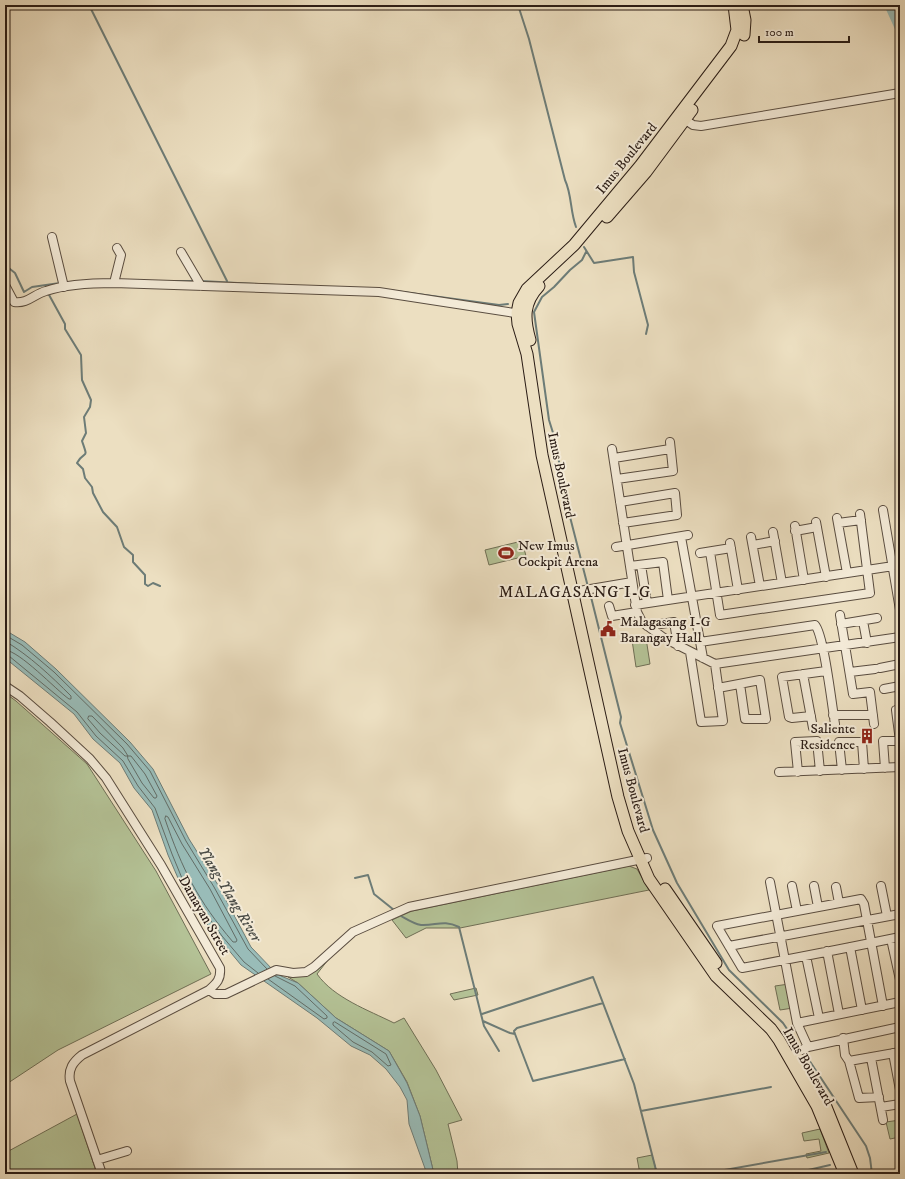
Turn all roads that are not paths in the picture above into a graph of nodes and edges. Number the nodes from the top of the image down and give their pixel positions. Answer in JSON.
{"nodes":[{"id":1,"x":734,"y":5,"type":"edge"},
{"id":2,"x":742,"y":5,"type":"edge"},
{"id":3,"x":900,"y":93,"type":"edge"},
{"id":4,"x":682,"y":118,"type":"junction"},
{"id":5,"x":52,"y":237,"type":"dead end"},
{"id":6,"x":117,"y":248,"type":"dead end"},
{"id":7,"x":181,"y":252,"type":"dead end"},
{"id":8,"x":114,"y":283,"type":"junction"},
{"id":9,"x":5,"y":285,"type":"edge"},
{"id":10,"x":201,"y":286,"type":"junction"},
{"id":11,"x":64,"y":287,"type":"junction"},
{"id":12,"x":521,"y":314,"type":"junction"},
{"id":13,"x":612,"y":449,"type":"dead end"},
{"id":14,"x":614,"y":458,"type":"junction"},
{"id":15,"x":617,"y":480,"type":"junction"},
{"id":16,"x":620,"y":502,"type":"junction"},
{"id":17,"x":883,"y":510,"type":"dead end"},
{"id":18,"x":624,"y":524,"type":"junction"},
{"id":19,"x":773,"y":532,"type":"dead end"},
{"id":20,"x":775,"y":541,"type":"junction"},
{"id":21,"x":627,"y":545,"type":"junction"},
{"id":22,"x":616,"y":547,"type":"dead end"},
{"id":23,"x":710,"y":552,"type":"junction"},
{"id":24,"x":700,"y":553,"type":"dead end"},
{"id":25,"x":641,"y":565,"type":"junction"},
{"id":26,"x":630,"y":566,"type":"junction"},
{"id":27,"x":896,"y":566,"type":"edge"},
{"id":28,"x":868,"y":571,"type":"junction"},
{"id":29,"x":847,"y":573,"type":"junction"},
{"id":30,"x":826,"y":577,"type":"junction"},
{"id":31,"x":804,"y":580,"type":"junction"},
{"id":32,"x":632,"y":582,"type":"junction"},
{"id":33,"x":782,"y":583,"type":"junction"},
{"id":34,"x":760,"y":586,"type":"junction"},
{"id":35,"x":898,"y":588,"type":"edge"},
{"id":36,"x":738,"y":590,"type":"junction"},
{"id":37,"x":576,"y":592,"type":"junction"},
{"id":38,"x":716,"y":593,"type":"junction"},
{"id":39,"x":692,"y":597,"type":"junction"},
{"id":40,"x":668,"y":600,"type":"junction"},
{"id":41,"x":647,"y":603,"type":"junction"},
{"id":42,"x":609,"y":606,"type":"dead end"},
{"id":43,"x":636,"y":609,"type":"junction"},
{"id":44,"x":900,"y":610,"type":"edge"},
{"id":45,"x":877,"y":618,"type":"dead end"},
{"id":46,"x":863,"y":621,"type":"junction"},
{"id":47,"x":647,"y":626,"type":"junction"},
{"id":48,"x":900,"y":638,"type":"edge"},
{"id":49,"x":700,"y":642,"type":"junction"},
{"id":50,"x":867,"y":643,"type":"junction"},
{"id":51,"x":845,"y":645,"type":"junction"},
{"id":52,"x":678,"y":646,"type":"junction"},
{"id":53,"x":822,"y":647,"type":"junction"},
{"id":54,"x":690,"y":652,"type":"junction"},
{"id":55,"x":703,"y":658,"type":"junction"},
{"id":56,"x":715,"y":664,"type":"junction"},
{"id":57,"x":900,"y":664,"type":"edge"},
{"id":58,"x":826,"y":671,"type":"junction"},
{"id":59,"x":850,"y":672,"type":"junction"},
{"id":60,"x":803,"y":674,"type":"junction"},
{"id":61,"x":740,"y":684,"type":"junction"},
{"id":62,"x":5,"y":686,"type":"edge"},
{"id":63,"x":900,"y":686,"type":"edge"},
{"id":64,"x":718,"y":688,"type":"junction"},
{"id":65,"x":884,"y":689,"type":"dead end"},
{"id":66,"x":900,"y":709,"type":"edge"},
{"id":67,"x":833,"y":715,"type":"junction"},
{"id":68,"x":873,"y":715,"type":"junction"},
{"id":69,"x":811,"y":716,"type":"junction"},
{"id":70,"x":834,"y":724,"type":"dead end"},
{"id":71,"x":874,"y":724,"type":"dead end"},
{"id":72,"x":813,"y":728,"type":"dead end"},
{"id":73,"x":900,"y":767,"type":"edge"},
{"id":74,"x":885,"y":768,"type":"junction"},
{"id":75,"x":864,"y":769,"type":"junction"},
{"id":76,"x":820,"y":770,"type":"junction"},
{"id":77,"x":842,"y":770,"type":"junction"},
{"id":78,"x":779,"y":772,"type":"dead end"},
{"id":79,"x":798,"y":772,"type":"junction"},
{"id":80,"x":643,"y":859,"type":"junction"},
{"id":81,"x":770,"y":882,"type":"dead end"},
{"id":82,"x":792,"y":886,"type":"dead end"},
{"id":83,"x":814,"y":886,"type":"dead end"},
{"id":84,"x":881,"y":886,"type":"dead end"},
{"id":85,"x":836,"y":887,"type":"dead end"},
{"id":86,"x":839,"y":903,"type":"junction"},
{"id":87,"x":818,"y":907,"type":"junction"},
{"id":88,"x":796,"y":911,"type":"junction"},
{"id":89,"x":776,"y":914,"type":"junction"},
{"id":90,"x":900,"y":914,"type":"edge"},
{"id":91,"x":887,"y":916,"type":"junction"},
{"id":92,"x":866,"y":920,"type":"junction"},
{"id":93,"x":781,"y":936,"type":"junction"},
{"id":94,"x":900,"y":937,"type":"edge"},
{"id":95,"x":891,"y":939,"type":"junction"},
{"id":96,"x":870,"y":943,"type":"junction"},
{"id":97,"x":729,"y":946,"type":"junction"},
{"id":98,"x":850,"y":947,"type":"junction"},
{"id":99,"x":827,"y":951,"type":"junction"},
{"id":100,"x":806,"y":956,"type":"junction"},
{"id":101,"x":785,"y":960,"type":"junction"},
{"id":102,"x":900,"y":980,"type":"edge"},
{"id":103,"x":209,"y":990,"type":"junction"},
{"id":104,"x":900,"y":1002,"type":"edge"},
{"id":105,"x":883,"y":1006,"type":"junction"},
{"id":106,"x":862,"y":1010,"type":"junction"},
{"id":107,"x":839,"y":1014,"type":"junction"},
{"id":108,"x":819,"y":1018,"type":"junction"},
{"id":109,"x":798,"y":1023,"type":"junction"},
{"id":110,"x":900,"y":1027,"type":"edge"},
{"id":111,"x":843,"y":1038,"type":"junction"},
{"id":112,"x":802,"y":1050,"type":"junction"},
{"id":113,"x":896,"y":1052,"type":"edge"},
{"id":114,"x":871,"y":1058,"type":"junction"},
{"id":115,"x":849,"y":1061,"type":"junction"},
{"id":116,"x":900,"y":1090,"type":"edge"},
{"id":117,"x":879,"y":1097,"type":"junction"},
{"id":118,"x":900,"y":1104,"type":"edge"},
{"id":119,"x":881,"y":1107,"type":"junction"},
{"id":120,"x":883,"y":1120,"type":"dead end"},
{"id":121,"x":127,"y":1151,"type":"dead end"},
{"id":122,"x":97,"y":1160,"type":"junction"},
{"id":123,"x":102,"y":1174,"type":"edge"},
{"id":124,"x":845,"y":1174,"type":"edge"},
{"id":125,"x":853,"y":1174,"type":"edge"}],
"edges":[{"from":1,"to":4,"type":"main road","name":"Imus Boulevard"},
{"from":2,"to":4,"type":"main road","name":"Imus Boulevard"},
{"from":3,"to":4,"type":"street"},
{"from":4,"to":12,"type":"main road","name":"Imus Boulevard"},
{"from":5,"to":11,"type":"street"},
{"from":6,"to":8,"type":"street"},
{"from":7,"to":10,"type":"street"},
{"from":8,"to":10,"type":"street"},
{"from":8,"to":11,"type":"street"},
{"from":9,"to":11,"type":"street"},
{"from":10,"to":12,"type":"street"},
{"from":12,"to":37,"type":"main road","name":"Imus Boulevard"},
{"from":13,"to":14,"type":"street"},
{"from":14,"to":15,"type":"street"},
{"from":14,"to":15,"type":"street"},
{"from":15,"to":16,"type":"street"},
{"from":16,"to":18,"type":"street"},
{"from":16,"to":18,"type":"street"},
{"from":17,"to":27,"type":"street"},
{"from":18,"to":21,"type":"street"},
{"from":19,"to":20,"type":"street"},
{"from":20,"to":33,"type":"street"},
{"from":20,"to":34,"type":"street"},
{"from":21,"to":22,"type":"street"},
{"from":21,"to":26,"type":"street"},
{"from":21,"to":39,"type":"street"},
{"from":23,"to":24,"type":"street"},
{"from":23,"to":36,"type":"street"},
{"from":23,"to":38,"type":"street"},
{"from":25,"to":26,"type":"street"},
{"from":25,"to":40,"type":"street"},
{"from":25,"to":41,"type":"street"},
{"from":26,"to":32,"type":"street"},
{"from":27,"to":28,"type":"street"},
{"from":27,"to":35,"type":"street"},
{"from":28,"to":29,"type":"street"},
{"from":28,"to":29,"type":"street"},
{"from":28,"to":38,"type":"street"},
{"from":29,"to":30,"type":"street"},
{"from":30,"to":31,"type":"street"},
{"from":30,"to":31,"type":"street"},
{"from":31,"to":33,"type":"street"},
{"from":32,"to":37,"type":"street"},
{"from":32,"to":43,"type":"street"},
{"from":33,"to":34,"type":"street"},
{"from":34,"to":36,"type":"street"},
{"from":35,"to":44,"type":"street"},
{"from":36,"to":38,"type":"street"},
{"from":37,"to":80,"type":"main road","name":"Imus Boulevard"},
{"from":38,"to":39,"type":"street"},
{"from":39,"to":40,"type":"street"},
{"from":39,"to":49,"type":"street"},
{"from":40,"to":41,"type":"street"},
{"from":41,"to":43,"type":"street"},
{"from":42,"to":43,"type":"street"},
{"from":43,"to":47,"type":"street"},
{"from":45,"to":46,"type":"street"},
{"from":46,"to":50,"type":"street"},
{"from":46,"to":51,"type":"street"},
{"from":47,"to":52,"type":"street"},
{"from":47,"to":52,"type":"street"},
{"from":48,"to":50,"type":"street"},
{"from":49,"to":53,"type":"street"},
{"from":49,"to":55,"type":"street"},
{"from":50,"to":51,"type":"street"},
{"from":51,"to":53,"type":"street"},
{"from":51,"to":59,"type":"street"},
{"from":52,"to":54,"type":"street"},
{"from":53,"to":56,"type":"street"},
{"from":53,"to":58,"type":"street"},
{"from":54,"to":55,"type":"street"},
{"from":54,"to":64,"type":"street"},
{"from":55,"to":56,"type":"street"},
{"from":56,"to":64,"type":"street"},
{"from":57,"to":59,"type":"street"},
{"from":58,"to":60,"type":"street"},
{"from":58,"to":67,"type":"street"},
{"from":59,"to":68,"type":"street"},
{"from":60,"to":69,"type":"street"},
{"from":60,"to":69,"type":"street"},
{"from":61,"to":61,"type":"street"},
{"from":61,"to":64,"type":"street"},
{"from":62,"to":103,"type":"street","name":"Damayan Street"},
{"from":63,"to":65,"type":"street"},
{"from":66,"to":74,"type":"street"},
{"from":67,"to":68,"type":"street"},
{"from":67,"to":70,"type":"street"},
{"from":68,"to":71,"type":"street"},
{"from":69,"to":72,"type":"street"},
{"from":73,"to":74,"type":"street"},
{"from":74,"to":75,"type":"street"},
{"from":75,"to":77,"type":"street"},
{"from":75,"to":77,"type":"street"},
{"from":76,"to":77,"type":"street"},
{"from":76,"to":79,"type":"street"},
{"from":76,"to":79,"type":"street"},
{"from":78,"to":79,"type":"street"},
{"from":80,"to":103,"type":"street"},
{"from":80,"to":112,"type":"main road","name":"Imus Boulevard"},
{"from":80,"to":124,"type":"main road","name":"Imus Boulevard"},
{"from":81,"to":89,"type":"street"},
{"from":82,"to":88,"type":"street"},
{"from":83,"to":87,"type":"street"},
{"from":84,"to":91,"type":"street"},
{"from":85,"to":86,"type":"street"},
{"from":86,"to":87,"type":"street"},
{"from":86,"to":92,"type":"street"},
{"from":87,"to":88,"type":"street"},
{"from":88,"to":89,"type":"street"},
{"from":89,"to":93,"type":"street"},
{"from":89,"to":97,"type":"street"},
{"from":90,"to":91,"type":"street"},
{"from":91,"to":92,"type":"street"},
{"from":92,"to":93,"type":"street"},
{"from":92,"to":96,"type":"street"},
{"from":93,"to":97,"type":"street"},
{"from":93,"to":101,"type":"street"},
{"from":94,"to":95,"type":"street"},
{"from":95,"to":96,"type":"street"},
{"from":95,"to":102,"type":"street"},
{"from":96,"to":98,"type":"street"},
{"from":96,"to":105,"type":"street"},
{"from":97,"to":101,"type":"street"},
{"from":98,"to":99,"type":"street"},
{"from":98,"to":106,"type":"street"},
{"from":99,"to":100,"type":"street"},
{"from":99,"to":107,"type":"street"},
{"from":100,"to":101,"type":"street"},
{"from":100,"to":108,"type":"street"},
{"from":101,"to":109,"type":"street"},
{"from":103,"to":122,"type":"street","name":"Damayan Street"},
{"from":104,"to":105,"type":"street"},
{"from":105,"to":106,"type":"street"},
{"from":106,"to":107,"type":"street"},
{"from":107,"to":108,"type":"street"},
{"from":108,"to":109,"type":"street"},
{"from":109,"to":112,"type":"street"},
{"from":110,"to":111,"type":"street"},
{"from":111,"to":112,"type":"street"},
{"from":111,"to":115,"type":"street"},
{"from":112,"to":125,"type":"main road","name":"Imus Boulevard"},
{"from":113,"to":114,"type":"street"},
{"from":113,"to":116,"type":"street"},
{"from":114,"to":115,"type":"street"},
{"from":114,"to":117,"type":"street"},
{"from":115,"to":117,"type":"street"},
{"from":117,"to":119,"type":"street"},
{"from":118,"to":119,"type":"street"},
{"from":119,"to":120,"type":"street"},
{"from":121,"to":122,"type":"street"},
{"from":122,"to":123,"type":"street","name":"Damayan Street"}]}
